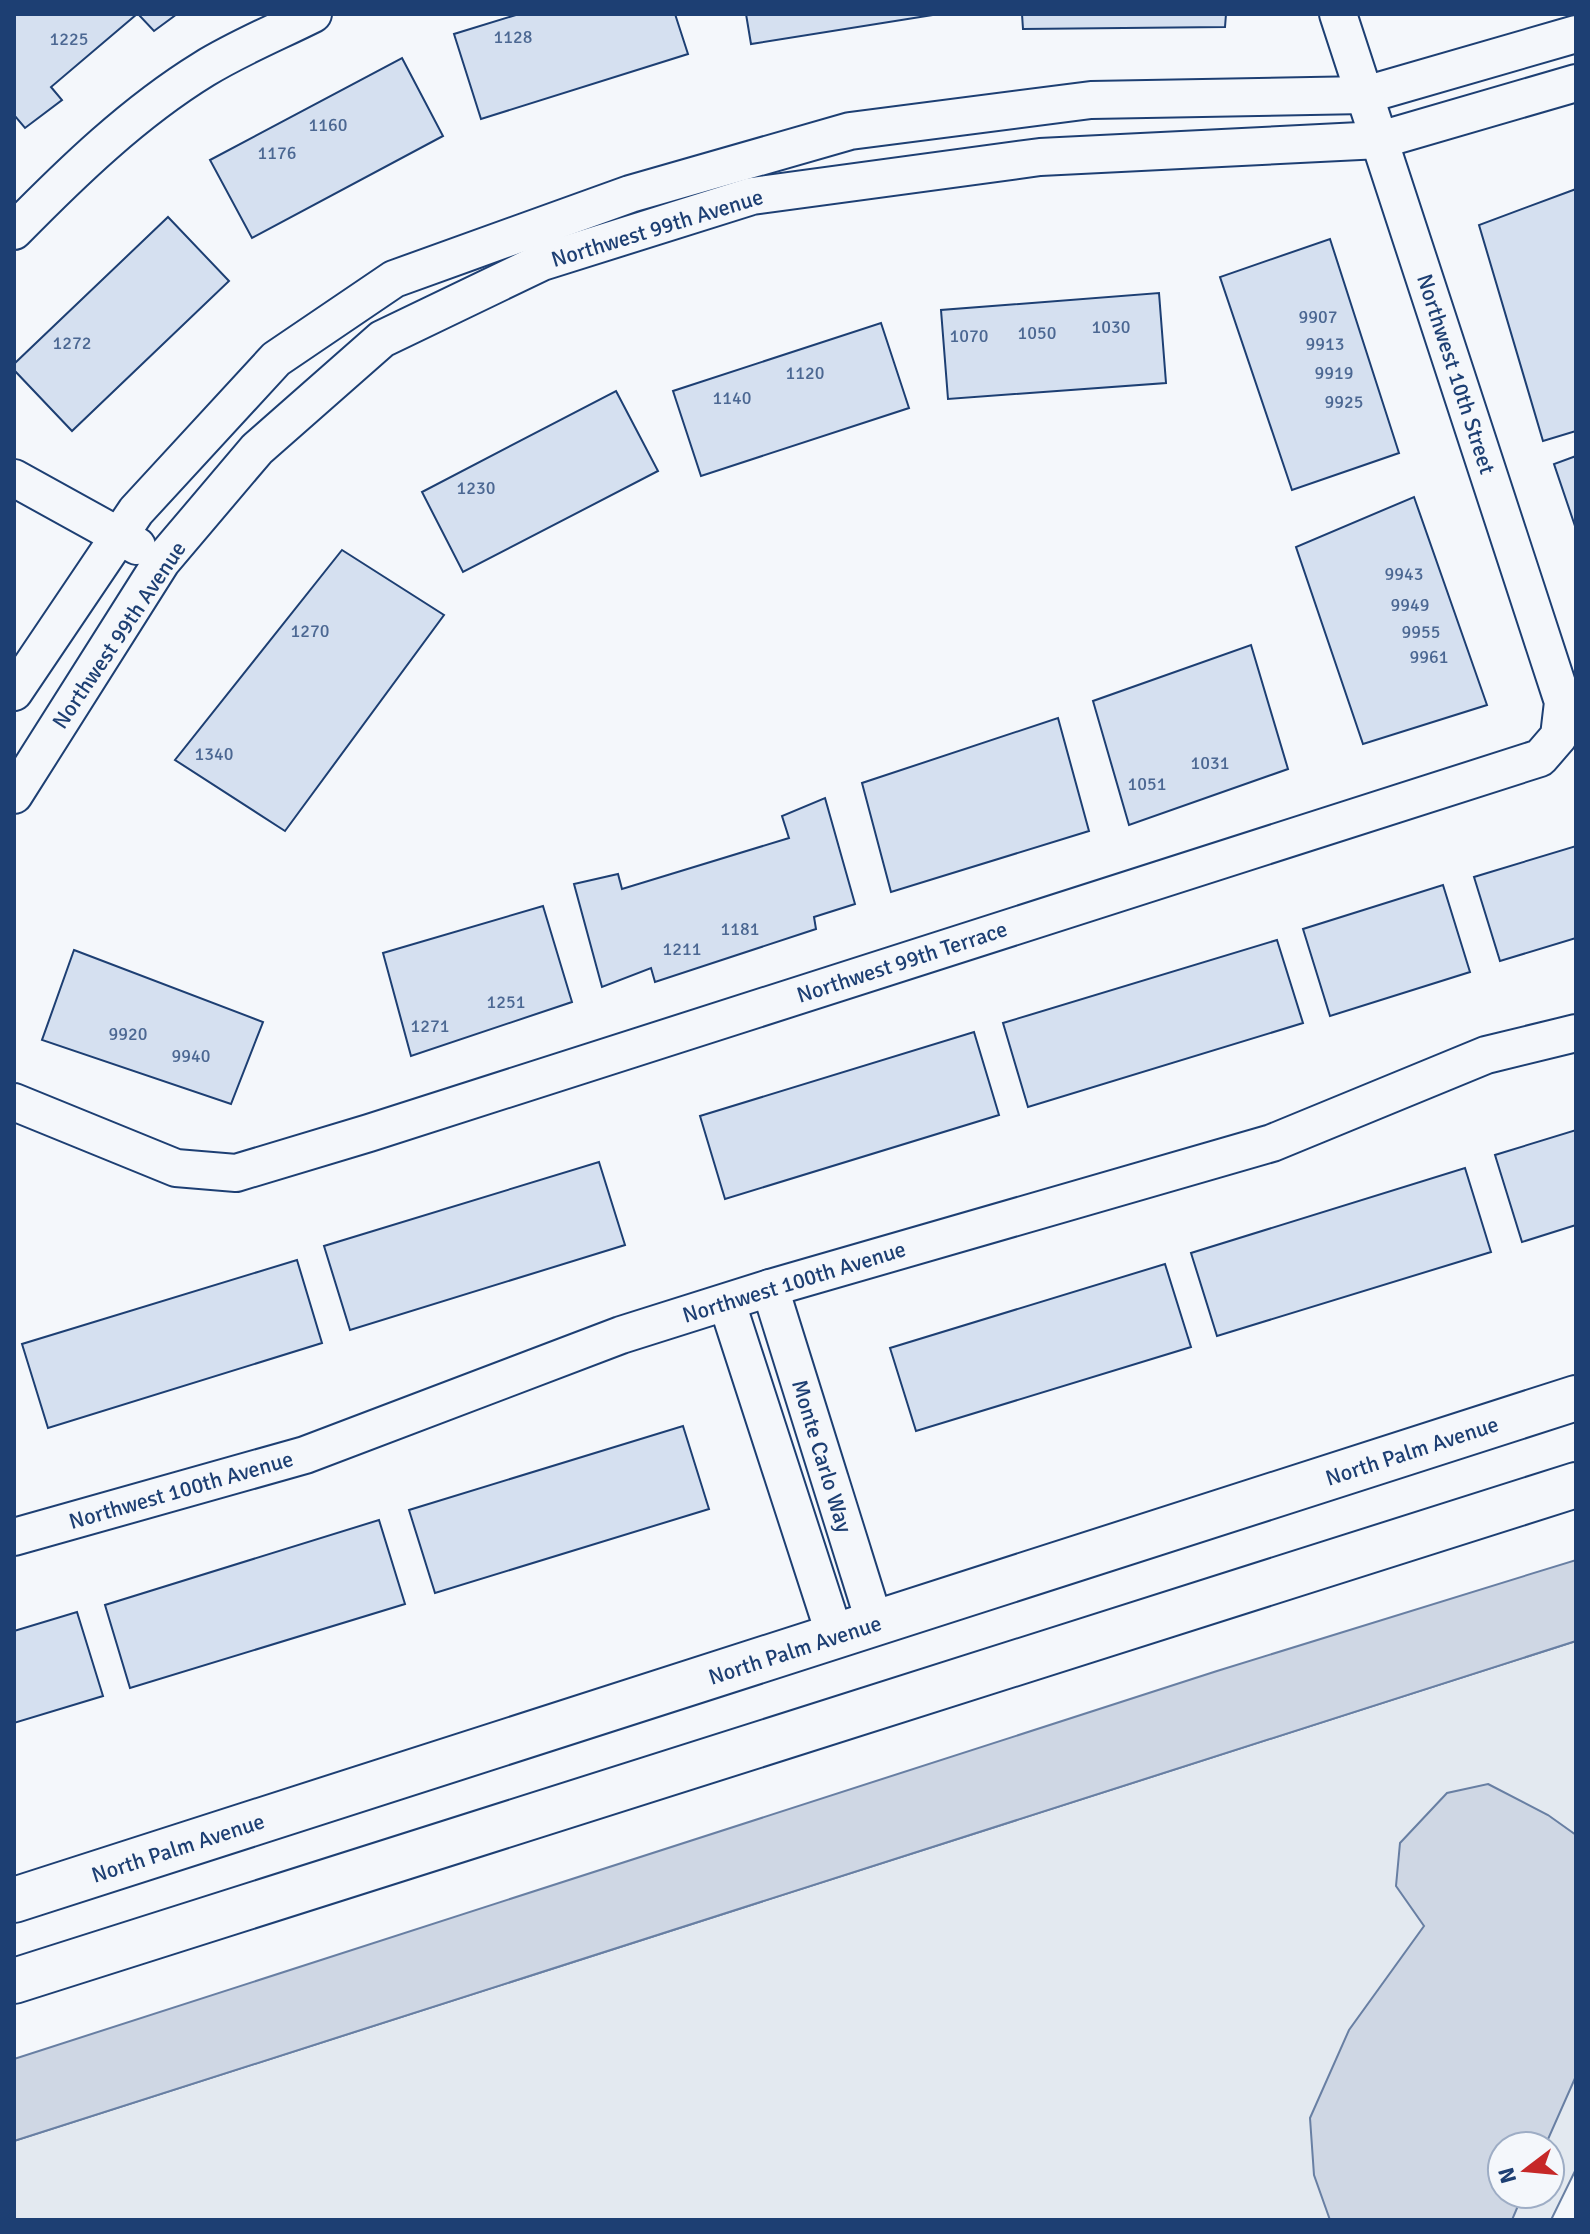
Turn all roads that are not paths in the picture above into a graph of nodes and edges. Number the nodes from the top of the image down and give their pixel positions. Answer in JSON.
{"nodes":[{"id":1,"x":313,"y":14,"type":"edge"},
{"id":2,"x":1338,"y":14,"type":"edge"},
{"id":3,"x":1576,"y":34,"type":"edge"},
{"id":4,"x":1576,"y":83,"type":"edge"},
{"id":5,"x":1365,"y":95,"type":"junction"},
{"id":6,"x":1380,"y":140,"type":"junction"},
{"id":7,"x":14,"y":231,"type":"edge"},
{"id":8,"x":14,"y":478,"type":"edge"},
{"id":9,"x":118,"y":535,"type":"junction"},
{"id":10,"x":162,"y":561,"type":"junction"},
{"id":11,"x":14,"y":692,"type":"edge"},
{"id":12,"x":1559,"y":736,"type":"joint"},
{"id":13,"x":14,"y":795,"type":"edge"},
{"id":14,"x":1576,"y":1033,"type":"edge"},
{"id":15,"x":14,"y":1102,"type":"edge"},
{"id":16,"x":770,"y":1288,"type":"junction"},
{"id":17,"x":727,"y":1303,"type":"junction"},
{"id":18,"x":1576,"y":1398,"type":"edge"},
{"id":19,"x":1576,"y":1485,"type":"edge"},
{"id":20,"x":14,"y":1537,"type":"edge"},
{"id":21,"x":855,"y":1630,"type":"junction"},
{"id":22,"x":14,"y":1900,"type":"edge"},
{"id":23,"x":14,"y":1981,"type":"edge"}],
"edges":[{"from":1,"to":7,"type":"street"},
{"from":2,"to":5,"type":"street","name":"Northwest 10th Street"},
{"from":3,"to":5,"type":"street","name":"Northwest 99th Avenue"},
{"from":4,"to":6,"type":"street","name":"Northwest 99th Avenue"},
{"from":5,"to":6,"type":"street","name":"Northwest 10th Street"},
{"from":5,"to":9,"type":"street","name":"Northwest 99th Avenue"},
{"from":6,"to":10,"type":"street","name":"Northwest 99th Avenue"},
{"from":6,"to":12,"type":"street","name":"Northwest 10th Street"},
{"from":8,"to":9,"type":"street"},
{"from":9,"to":10,"type":"street"},
{"from":9,"to":11,"type":"street","name":"Northwest 99th Avenue"},
{"from":10,"to":13,"type":"street","name":"Northwest 99th Avenue"},
{"from":12,"to":15,"type":"street","name":"Northwest 99th Terrace"},
{"from":14,"to":16,"type":"street","name":"Northwest 100th Avenue"},
{"from":16,"to":17,"type":"street","name":"Northwest 100th Avenue"},
{"from":16,"to":21,"type":"street","name":"Monte Carlo Way"},
{"from":17,"to":20,"type":"street","name":"Northwest 100th Avenue"},
{"from":17,"to":21,"type":"street","name":"Monte Carlo Way"},
{"from":18,"to":21,"type":"main road","name":"North Palm Avenue"},
{"from":19,"to":23,"type":"main road"},
{"from":21,"to":22,"type":"main road","name":"North Palm Avenue"}]}
